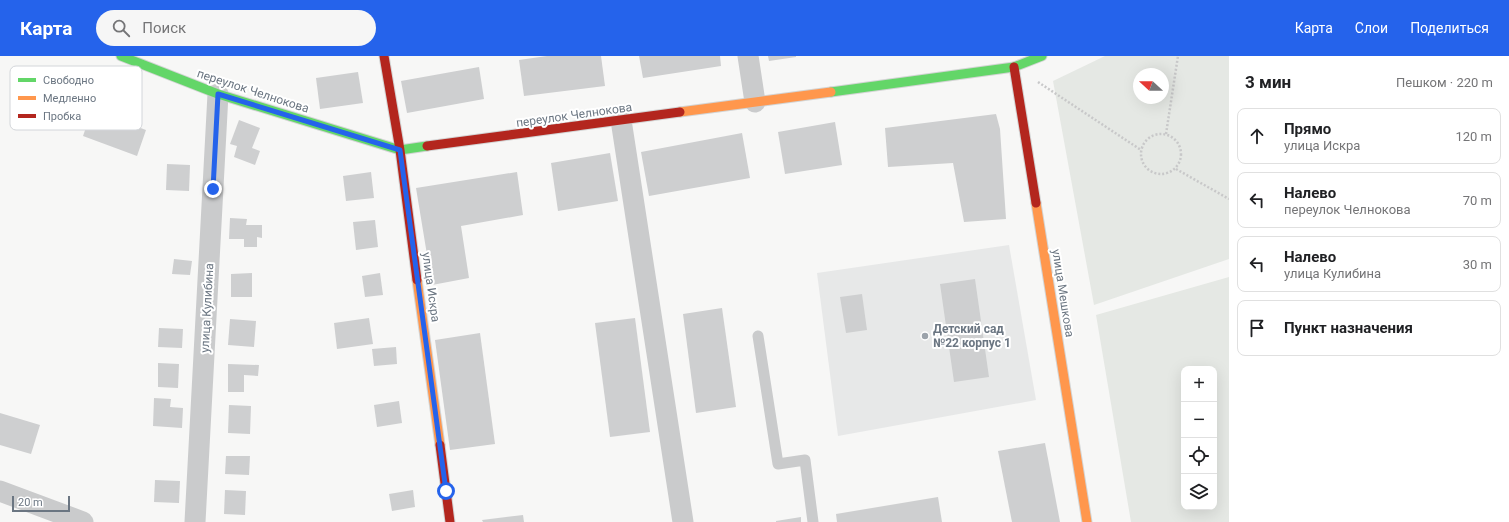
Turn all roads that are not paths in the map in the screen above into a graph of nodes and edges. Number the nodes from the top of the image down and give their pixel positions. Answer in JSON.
{"nodes":[{"id":1,"x":120,"y":56,"type":"edge"},
{"id":2,"x":384,"y":56,"type":"edge"},
{"id":3,"x":748,"y":56,"type":"edge"},
{"id":4,"x":1042,"y":56,"type":"edge"},
{"id":5,"x":1014,"y":67,"type":"junction"},
{"id":6,"x":218,"y":94,"type":"junction"},
{"id":7,"x":755,"y":102,"type":"junction"},
{"id":8,"x":621,"y":120,"type":"junction"},
{"id":9,"x":400,"y":150,"type":"junction"},
{"id":10,"x":758,"y":336,"type":"dead end"},
{"id":11,"x":0,"y":491,"type":"edge"},
{"id":12,"x":84,"y":522,"type":"edge"},
{"id":13,"x":195,"y":522,"type":"edge"},
{"id":14,"x":450,"y":522,"type":"edge"},
{"id":15,"x":683,"y":522,"type":"edge"},
{"id":16,"x":813,"y":522,"type":"edge"},
{"id":17,"x":1087,"y":522,"type":"edge"}],
"edges":[{"from":1,"to":6,"type":"street","name":"переулок Челнокова"},
{"from":2,"to":9,"type":"street","name":"улица Искра"},
{"from":3,"to":7,"type":"street"},
{"from":4,"to":5,"type":"street","name":"переулок Челнокова"},
{"from":5,"to":7,"type":"street","name":"переулок Челнокова"},
{"from":5,"to":17,"type":"street","name":"улица Мешкова"},
{"from":6,"to":9,"type":"street","name":"переулок Челнокова"},
{"from":6,"to":13,"type":"street","name":"улица Кулибина"},
{"from":7,"to":8,"type":"street","name":"переулок Челнокова"},
{"from":8,"to":9,"type":"street","name":"переулок Челнокова"},
{"from":8,"to":15,"type":"street"},
{"from":9,"to":14,"type":"street","name":"улица Искра"},
{"from":10,"to":16,"type":"lane"},
{"from":11,"to":12,"type":"street"}]}
